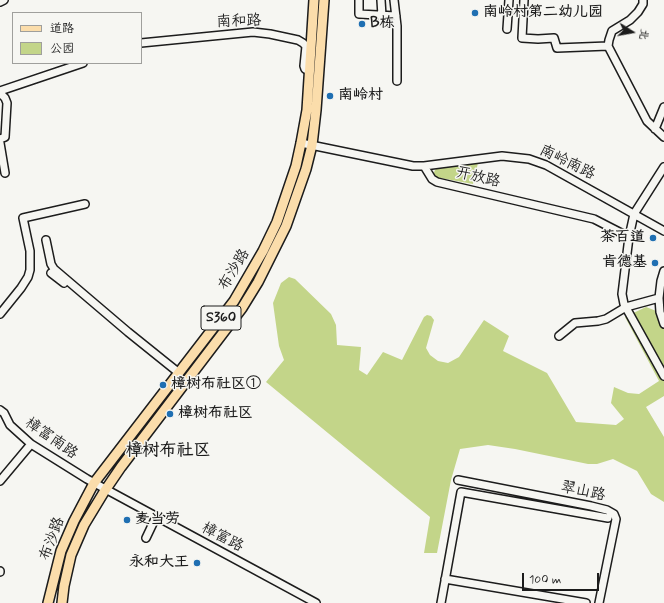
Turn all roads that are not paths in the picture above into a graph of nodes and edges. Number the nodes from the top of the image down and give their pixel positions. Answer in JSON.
{"nodes":[{"id":1,"x":4,"y":0,"type":"edge"},
{"id":2,"x":314,"y":0,"type":"edge"},
{"id":3,"x":324,"y":0,"type":"edge"},
{"id":4,"x":381,"y":0,"type":"edge"},
{"id":5,"x":394,"y":0,"type":"edge"},
{"id":6,"x":509,"y":0,"type":"edge"},
{"id":7,"x":524,"y":0,"type":"edge"},
{"id":8,"x":643,"y":0,"type":"edge"},
{"id":9,"x":0,"y":2,"type":"edge"},
{"id":10,"x":358,"y":2,"type":"edge"},
{"id":11,"x":382,"y":16,"type":"junction"},
{"id":12,"x":396,"y":16,"type":"junction"},
{"id":13,"x":507,"y":29,"type":"dead end"},
{"id":14,"x":142,"y":43,"type":"edge"},
{"id":15,"x":608,"y":46,"type":"junction"},
{"id":16,"x":80,"y":64,"type":"edge"},
{"id":17,"x":310,"y":70,"type":"junction"},
{"id":18,"x":397,"y":81,"type":"dead end"},
{"id":19,"x":0,"y":92,"type":"edge"},
{"id":20,"x":664,"y":107,"type":"edge"},
{"id":21,"x":655,"y":129,"type":"junction"},
{"id":22,"x":664,"y":137,"type":"edge"},
{"id":23,"x":0,"y":139,"type":"edge"},
{"id":24,"x":0,"y":143,"type":"edge"},
{"id":25,"x":301,"y":143,"type":"junction"},
{"id":26,"x":312,"y":145,"type":"junction"},
{"id":27,"x":424,"y":166,"type":"junction"},
{"id":28,"x":664,"y":167,"type":"edge"},
{"id":29,"x":5,"y":173,"type":"dead end"},
{"id":30,"x":85,"y":204,"type":"dead end"},
{"id":31,"x":634,"y":214,"type":"junction"},
{"id":32,"x":664,"y":231,"type":"edge"},
{"id":33,"x":629,"y":237,"type":"junction"},
{"id":34,"x":46,"y":240,"type":"dead end"},
{"id":35,"x":664,"y":271,"type":"edge"},
{"id":36,"x":51,"y":273,"type":"dead end"},
{"id":37,"x":660,"y":298,"type":"junction"},
{"id":38,"x":626,"y":307,"type":"junction"},
{"id":39,"x":0,"y":314,"type":"edge"},
{"id":40,"x":664,"y":324,"type":"edge"},
{"id":41,"x":559,"y":336,"type":"dead end"},
{"id":42,"x":178,"y":374,"type":"junction"},
{"id":43,"x":664,"y":376,"type":"edge"},
{"id":44,"x":0,"y":410,"type":"edge"},
{"id":45,"x":31,"y":444,"type":"junction"},
{"id":46,"x":458,"y":480,"type":"dead end"},
{"id":47,"x":0,"y":481,"type":"edge"},
{"id":48,"x":94,"y":484,"type":"junction"},
{"id":49,"x":106,"y":490,"type":"junction"},
{"id":50,"x":156,"y":517,"type":"junction"},
{"id":51,"x":608,"y":518,"type":"dead end"},
{"id":52,"x":74,"y":521,"type":"junction"},
{"id":53,"x":84,"y":525,"type":"junction"},
{"id":54,"x":146,"y":538,"type":"dead end"},
{"id":55,"x":445,"y":579,"type":"junction"},
{"id":56,"x":48,"y":603,"type":"edge"},
{"id":57,"x":62,"y":603,"type":"edge"},
{"id":58,"x":316,"y":603,"type":"edge"},
{"id":59,"x":441,"y":603,"type":"edge"},
{"id":60,"x":586,"y":603,"type":"edge"},
{"id":61,"x":599,"y":603,"type":"edge"}],
"edges":[{"from":1,"to":9,"type":"street"},
{"from":2,"to":17,"type":"main road","name":"布沙路","number":"S360"},
{"from":3,"to":26,"type":"main road","name":"布沙路","number":"S360"},
{"from":4,"to":11,"type":"street"},
{"from":5,"to":12,"type":"street"},
{"from":6,"to":13,"type":"street"},
{"from":7,"to":15,"type":"street"},
{"from":8,"to":15,"type":"street"},
{"from":10,"to":11,"type":"street"},
{"from":11,"to":12,"type":"street"},
{"from":12,"to":18,"type":"street"},
{"from":14,"to":17,"type":"street","name":"南和路"},
{"from":15,"to":21,"type":"street"},
{"from":16,"to":19,"type":"street"},
{"from":17,"to":25,"type":"main road","name":"布沙路","number":"S360"},
{"from":19,"to":23,"type":"street"},
{"from":20,"to":21,"type":"street"},
{"from":21,"to":22,"type":"street"},
{"from":24,"to":29,"type":"street"},
{"from":25,"to":26,"type":"street"},
{"from":25,"to":42,"type":"main road","name":"布沙路","number":"S360"},
{"from":26,"to":27,"type":"street"},
{"from":26,"to":49,"type":"main road","name":"布沙路","number":"S360"},
{"from":27,"to":31,"type":"street","name":"南岭南路"},
{"from":27,"to":33,"type":"street","name":"开放路"},
{"from":28,"to":31,"type":"street"},
{"from":30,"to":39,"type":"street"},
{"from":31,"to":32,"type":"street","name":"南岭南路"},
{"from":31,"to":33,"type":"street"},
{"from":33,"to":38,"type":"street"},
{"from":34,"to":42,"type":"street"},
{"from":35,"to":37,"type":"street"},
{"from":36,"to":42,"type":"street"},
{"from":37,"to":38,"type":"street"},
{"from":37,"to":40,"type":"street"},
{"from":38,"to":41,"type":"street"},
{"from":38,"to":43,"type":"street"},
{"from":42,"to":48,"type":"main road","name":"布沙路","number":"S360"},
{"from":44,"to":45,"type":"street","name":"樟富南路"},
{"from":45,"to":47,"type":"street"},
{"from":45,"to":48,"type":"street","name":"樟富南路"},
{"from":46,"to":61,"type":"street","name":"翠山路"},
{"from":48,"to":49,"type":"street","name":"樟富路"},
{"from":48,"to":52,"type":"main road","name":"布沙路","number":"S360"},
{"from":49,"to":50,"type":"street","name":"樟富路"},
{"from":49,"to":53,"type":"main road","name":"布沙路","number":"S360"},
{"from":50,"to":54,"type":"street"},
{"from":50,"to":58,"type":"street","name":"樟富路"},
{"from":51,"to":55,"type":"street"},
{"from":52,"to":53,"type":"main road"},
{"from":52,"to":56,"type":"main road","name":"布沙路","number":"S360"},
{"from":53,"to":57,"type":"main road","name":"布沙路","number":"S360"},
{"from":55,"to":59,"type":"street"},
{"from":55,"to":60,"type":"street"}]}
